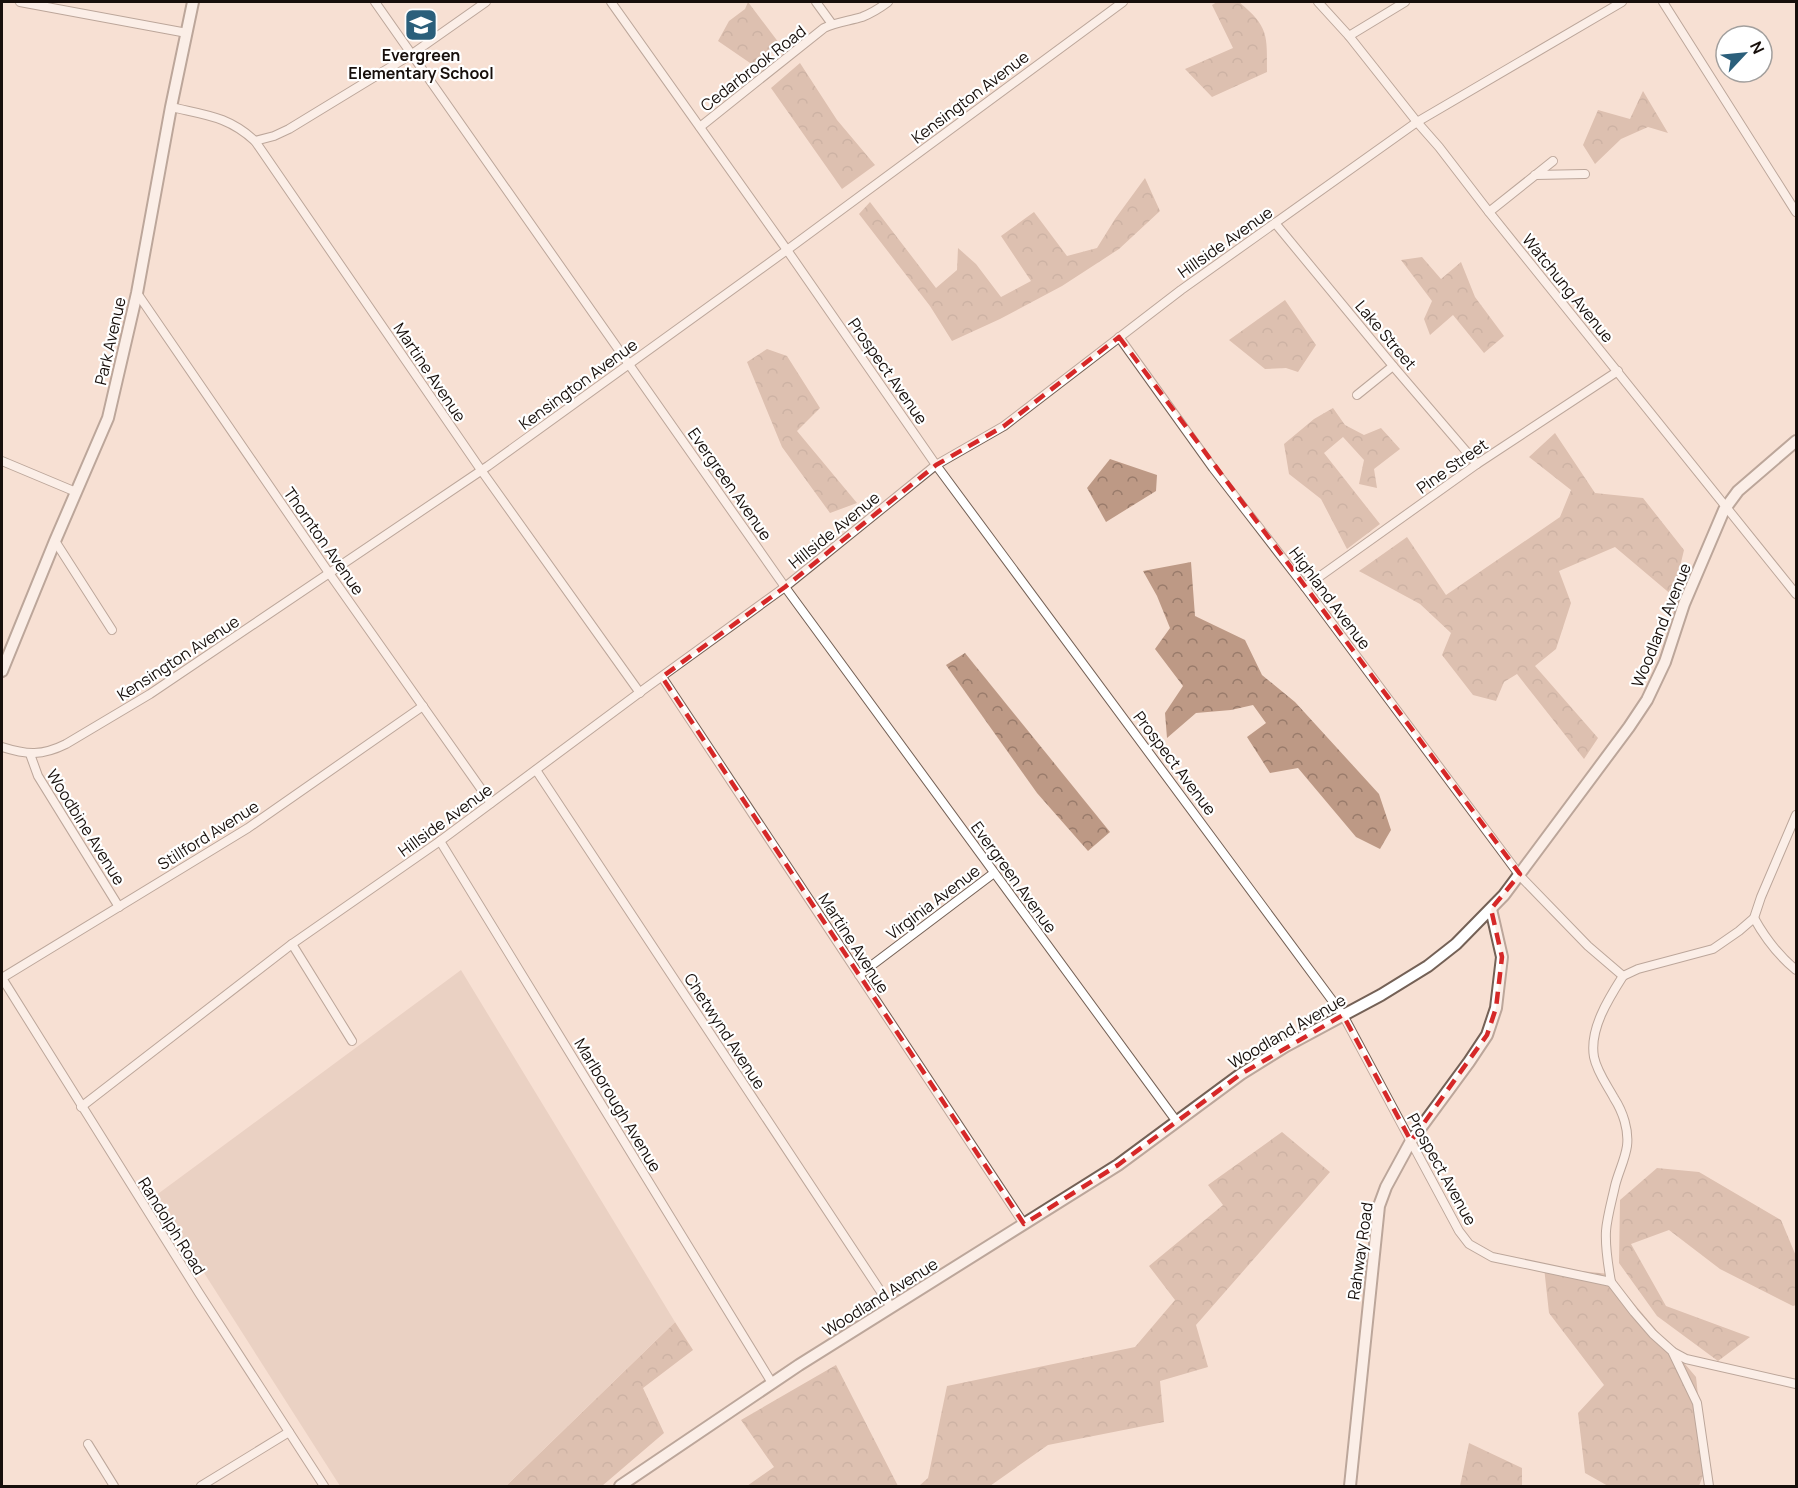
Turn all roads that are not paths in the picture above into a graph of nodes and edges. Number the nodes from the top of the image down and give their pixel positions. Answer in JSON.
{"nodes":[{"id":1,"x":20,"y":2,"type":"edge"},
{"id":2,"x":193,"y":2,"type":"edge"},
{"id":3,"x":375,"y":2,"type":"edge"},
{"id":4,"x":486,"y":2,"type":"edge"},
{"id":5,"x":611,"y":2,"type":"edge"},
{"id":6,"x":816,"y":2,"type":"edge"},
{"id":7,"x":888,"y":2,"type":"edge"},
{"id":8,"x":1123,"y":2,"type":"edge"},
{"id":9,"x":1318,"y":2,"type":"edge"},
{"id":10,"x":1406,"y":2,"type":"edge"},
{"id":11,"x":1622,"y":2,"type":"edge"},
{"id":12,"x":1663,"y":2,"type":"edge"},
{"id":13,"x":832,"y":24,"type":"junction"},
{"id":14,"x":187,"y":33,"type":"junction"},
{"id":15,"x":1349,"y":36,"type":"junction"},
{"id":16,"x":412,"y":54,"type":"junction"},
{"id":17,"x":171,"y":107,"type":"junction"},
{"id":18,"x":1417,"y":122,"type":"junction"},
{"id":19,"x":700,"y":127,"type":"junction"},
{"id":20,"x":255,"y":141,"type":"junction"},
{"id":21,"x":1553,"y":160,"type":"dead end"},
{"id":22,"x":1585,"y":174,"type":"dead end"},
{"id":23,"x":1535,"y":175,"type":"junction"},
{"id":24,"x":1489,"y":212,"type":"junction"},
{"id":25,"x":1797,"y":212,"type":"edge"},
{"id":26,"x":1275,"y":223,"type":"junction"},
{"id":27,"x":787,"y":250,"type":"junction"},
{"id":28,"x":137,"y":293,"type":"junction"},
{"id":29,"x":1119,"y":336,"type":"junction"},
{"id":30,"x":629,"y":364,"type":"junction"},
{"id":31,"x":1394,"y":366,"type":"junction"},
{"id":32,"x":1618,"y":371,"type":"junction"},
{"id":33,"x":1357,"y":395,"type":"dead end"},
{"id":34,"x":1797,"y":441,"type":"edge"},
{"id":35,"x":2,"y":461,"type":"edge"},
{"id":36,"x":1477,"y":464,"type":"junction"},
{"id":37,"x":936,"y":465,"type":"junction"},
{"id":38,"x":481,"y":470,"type":"junction"},
{"id":39,"x":76,"y":492,"type":"junction"},
{"id":40,"x":1725,"y":507,"type":"junction"},
{"id":41,"x":55,"y":541,"type":"junction"},
{"id":42,"x":329,"y":573,"type":"junction"},
{"id":43,"x":785,"y":587,"type":"junction"},
{"id":44,"x":1305,"y":587,"type":"junction"},
{"id":45,"x":1797,"y":594,"type":"edge"},
{"id":46,"x":112,"y":630,"type":"dead end"},
{"id":47,"x":2,"y":671,"type":"edge"},
{"id":48,"x":662,"y":677,"type":"junction"},
{"id":49,"x":640,"y":693,"type":"junction"},
{"id":50,"x":423,"y":706,"type":"junction"},
{"id":51,"x":2,"y":747,"type":"edge"},
{"id":52,"x":30,"y":754,"type":"junction"},
{"id":53,"x":536,"y":770,"type":"junction"},
{"id":54,"x":491,"y":803,"type":"junction"},
{"id":55,"x":1797,"y":815,"type":"edge"},
{"id":56,"x":440,"y":841,"type":"junction"},
{"id":57,"x":994,"y":873,"type":"junction"},
{"id":58,"x":1520,"y":874,"type":"junction"},
{"id":59,"x":119,"y":907,"type":"junction"},
{"id":60,"x":1491,"y":909,"type":"junction"},
{"id":61,"x":1754,"y":918,"type":"junction"},
{"id":62,"x":292,"y":944,"type":"junction"},
{"id":63,"x":1797,"y":970,"type":"edge"},
{"id":64,"x":859,"y":975,"type":"junction"},
{"id":65,"x":1623,"y":976,"type":"junction"},
{"id":66,"x":2,"y":978,"type":"edge"},
{"id":67,"x":1343,"y":1015,"type":"junction"},
{"id":68,"x":352,"y":1041,"type":"dead end"},
{"id":69,"x":81,"y":1107,"type":"junction"},
{"id":70,"x":1177,"y":1122,"type":"junction"},
{"id":71,"x":1411,"y":1141,"type":"junction"},
{"id":72,"x":1024,"y":1224,"type":"junction"},
{"id":73,"x":1611,"y":1282,"type":"junction"},
{"id":74,"x":891,"y":1307,"type":"junction"},
{"id":75,"x":1672,"y":1351,"type":"junction"},
{"id":76,"x":772,"y":1383,"type":"junction"},
{"id":77,"x":1797,"y":1384,"type":"edge"},
{"id":78,"x":289,"y":1431,"type":"junction"},
{"id":79,"x":88,"y":1444,"type":"dead end"},
{"id":80,"x":114,"y":1486,"type":"edge"},
{"id":81,"x":201,"y":1486,"type":"edge"},
{"id":82,"x":324,"y":1486,"type":"edge"},
{"id":83,"x":620,"y":1486,"type":"edge"},
{"id":84,"x":1350,"y":1486,"type":"edge"},
{"id":85,"x":1709,"y":1486,"type":"edge"}],
"edges":[{"from":1,"to":14,"type":"street"},
{"from":2,"to":14,"type":"street","name":"Park Avenue"},
{"from":3,"to":16,"type":"street","name":"Evergreen Avenue"},
{"from":4,"to":16,"type":"street"},
{"from":5,"to":19,"type":"street","name":"Prospect Avenue"},
{"from":6,"to":13,"type":"street"},
{"from":7,"to":13,"type":"street","name":"Cedarbrook Road"},
{"from":8,"to":27,"type":"street","name":"Kensington Avenue"},
{"from":9,"to":15,"type":"street","name":"Watchung Avenue"},
{"from":10,"to":15,"type":"street"},
{"from":11,"to":18,"type":"street","name":"Hillside Avenue"},
{"from":12,"to":25,"type":"street"},
{"from":13,"to":19,"type":"street","name":"Cedarbrook Road"},
{"from":14,"to":17,"type":"street","name":"Park Avenue"},
{"from":15,"to":18,"type":"street","name":"Watchung Avenue"},
{"from":16,"to":20,"type":"street"},
{"from":16,"to":30,"type":"street","name":"Evergreen Avenue"},
{"from":17,"to":20,"type":"street","name":"Martine Avenue"},
{"from":17,"to":28,"type":"street","name":"Park Avenue"},
{"from":18,"to":24,"type":"street","name":"Watchung Avenue"},
{"from":18,"to":26,"type":"street","name":"Hillside Avenue"},
{"from":19,"to":27,"type":"street","name":"Prospect Avenue"},
{"from":20,"to":38,"type":"street","name":"Martine Avenue"},
{"from":21,"to":23,"type":"street"},
{"from":22,"to":23,"type":"street"},
{"from":23,"to":24,"type":"street"},
{"from":24,"to":32,"type":"street","name":"Watchung Avenue"},
{"from":26,"to":29,"type":"street","name":"Hillside Avenue"},
{"from":26,"to":31,"type":"street","name":"Lake Street"},
{"from":27,"to":30,"type":"street","name":"Kensington Avenue"},
{"from":27,"to":37,"type":"street","name":"Prospect Avenue"},
{"from":28,"to":39,"type":"street","name":"Park Avenue"},
{"from":28,"to":42,"type":"street","name":"Thornton Avenue"},
{"from":29,"to":37,"type":"street","name":"Hillside Avenue"},
{"from":29,"to":44,"type":"street","name":"Highland Avenue"},
{"from":30,"to":38,"type":"street","name":"Kensington Avenue"},
{"from":30,"to":43,"type":"street","name":"Evergreen Avenue"},
{"from":31,"to":33,"type":"street"},
{"from":31,"to":36,"type":"street","name":"Lake Street"},
{"from":32,"to":36,"type":"street","name":"Pine Street"},
{"from":32,"to":40,"type":"street","name":"Watchung Avenue"},
{"from":34,"to":40,"type":"street","name":"Woodland Avenue"},
{"from":35,"to":39,"type":"street"},
{"from":36,"to":44,"type":"street","name":"Pine Street"},
{"from":37,"to":43,"type":"street","name":"Hillside Avenue"},
{"from":37,"to":67,"type":"street","name":"Prospect Avenue"},
{"from":38,"to":42,"type":"street","name":"Kensington Avenue"},
{"from":38,"to":49,"type":"street","name":"Martine Avenue"},
{"from":39,"to":41,"type":"street","name":"Park Avenue"},
{"from":40,"to":45,"type":"street","name":"Watchung Avenue"},
{"from":40,"to":58,"type":"street","name":"Woodland Avenue"},
{"from":41,"to":46,"type":"street"},
{"from":41,"to":47,"type":"street","name":"Park Avenue"},
{"from":42,"to":50,"type":"street","name":"Thornton Avenue"},
{"from":42,"to":52,"type":"street","name":"Kensington Avenue"},
{"from":43,"to":48,"type":"street","name":"Hillside Avenue"},
{"from":43,"to":57,"type":"street","name":"Evergreen Avenue"},
{"from":44,"to":58,"type":"street","name":"Highland Avenue"},
{"from":48,"to":49,"type":"street","name":"Hillside Avenue"},
{"from":48,"to":64,"type":"street","name":"Martine Avenue"},
{"from":49,"to":53,"type":"street","name":"Hillside Avenue"},
{"from":50,"to":54,"type":"street","name":"Thornton Avenue"},
{"from":50,"to":59,"type":"street","name":"Stillford Avenue"},
{"from":51,"to":52,"type":"street"},
{"from":52,"to":59,"type":"street","name":"Woodbine Avenue"},
{"from":53,"to":54,"type":"street","name":"Hillside Avenue"},
{"from":53,"to":74,"type":"street","name":"Chetwynd Avenue"},
{"from":54,"to":56,"type":"street","name":"Hillside Avenue"},
{"from":55,"to":61,"type":"street"},
{"from":56,"to":62,"type":"street","name":"Hillside Avenue"},
{"from":56,"to":76,"type":"street","name":"Marlborough Avenue"},
{"from":57,"to":64,"type":"street","name":"Virginia Avenue"},
{"from":57,"to":70,"type":"street","name":"Evergreen Avenue"},
{"from":58,"to":60,"type":"street","name":"Woodland Avenue"},
{"from":58,"to":65,"type":"street","name":"Highland Avenue"},
{"from":59,"to":66,"type":"street","name":"Stillford Avenue"},
{"from":60,"to":67,"type":"street","name":"Woodland Avenue"},
{"from":60,"to":71,"type":"street","name":"Rahway Road"},
{"from":61,"to":63,"type":"street"},
{"from":61,"to":65,"type":"street"},
{"from":62,"to":68,"type":"street"},
{"from":62,"to":69,"type":"street","name":"Hillside Avenue"},
{"from":64,"to":72,"type":"street","name":"Martine Avenue"},
{"from":65,"to":73,"type":"street"},
{"from":66,"to":69,"type":"street","name":"Randolph Road"},
{"from":67,"to":70,"type":"street","name":"Woodland Avenue"},
{"from":67,"to":71,"type":"street","name":"Prospect Avenue"},
{"from":69,"to":78,"type":"street","name":"Randolph Road"},
{"from":70,"to":72,"type":"street","name":"Woodland Avenue"},
{"from":71,"to":73,"type":"street","name":"Prospect Avenue"},
{"from":71,"to":84,"type":"street","name":"Rahway Road"},
{"from":72,"to":74,"type":"street","name":"Woodland Avenue"},
{"from":73,"to":75,"type":"street"},
{"from":74,"to":76,"type":"street","name":"Woodland Avenue"},
{"from":75,"to":77,"type":"street"},
{"from":75,"to":85,"type":"street"},
{"from":76,"to":83,"type":"street","name":"Woodland Avenue"},
{"from":78,"to":81,"type":"street"},
{"from":78,"to":82,"type":"street","name":"Randolph Road"},
{"from":79,"to":80,"type":"street"}]}
